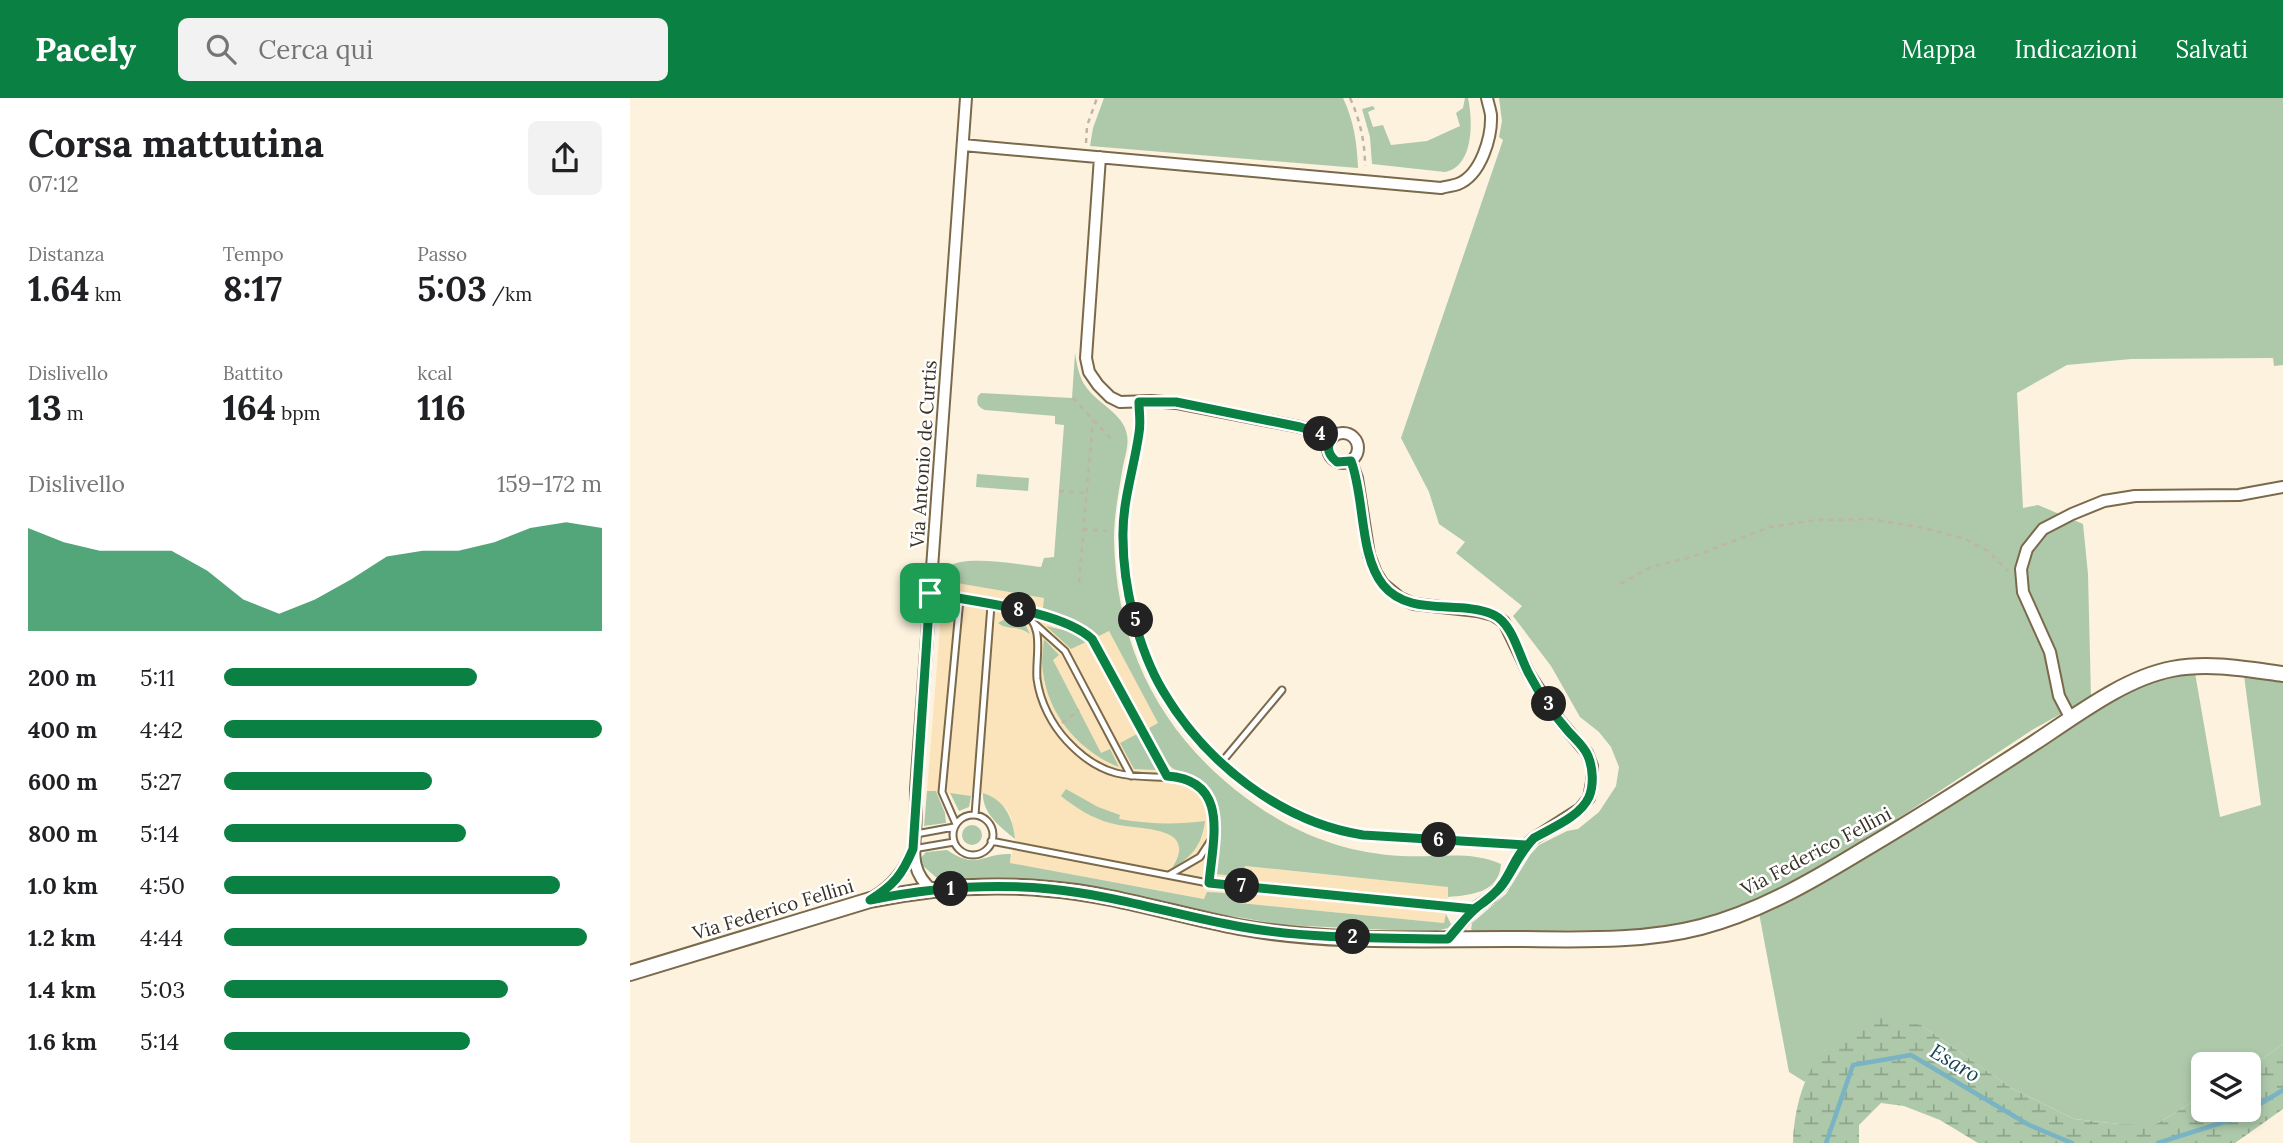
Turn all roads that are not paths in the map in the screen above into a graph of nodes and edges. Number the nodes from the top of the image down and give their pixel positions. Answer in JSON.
{"nodes":[{"id":1,"x":966,"y":98,"type":"edge"},
{"id":2,"x":1487,"y":98,"type":"edge"},
{"id":3,"x":962,"y":145,"type":"junction"},
{"id":4,"x":1100,"y":157,"type":"junction"},
{"id":5,"x":1139,"y":402,"type":"junction"},
{"id":6,"x":1332,"y":437,"type":"junction"},
{"id":7,"x":1351,"y":461,"type":"junction"},
{"id":8,"x":2283,"y":487,"type":"edge"},
{"id":9,"x":930,"y":593,"type":"junction"},
{"id":10,"x":960,"y":599,"type":"junction"},
{"id":11,"x":991,"y":605,"type":"junction"},
{"id":12,"x":1022,"y":611,"type":"junction"},
{"id":13,"x":1035,"y":624,"type":"junction"},
{"id":14,"x":2283,"y":674,"type":"edge"},
{"id":15,"x":1282,"y":690,"type":"dead end"},
{"id":16,"x":2071,"y":719,"type":"junction"},
{"id":17,"x":1221,"y":762,"type":"junction"},
{"id":18,"x":1130,"y":776,"type":"junction"},
{"id":19,"x":1167,"y":776,"type":"junction"},
{"id":20,"x":975,"y":815,"type":"junction"},
{"id":21,"x":955,"y":825,"type":"junction"},
{"id":22,"x":915,"y":834,"type":"junction"},
{"id":23,"x":1214,"y":834,"type":"junction"},
{"id":24,"x":991,"y":841,"type":"junction"},
{"id":25,"x":954,"y":842,"type":"junction"},
{"id":26,"x":1527,"y":845,"type":"junction"},
{"id":27,"x":913,"y":849,"type":"junction"},
{"id":28,"x":1168,"y":876,"type":"junction"},
{"id":29,"x":1209,"y":883,"type":"junction"},
{"id":30,"x":932,"y":890,"type":"junction"},
{"id":31,"x":870,"y":900,"type":"junction"},
{"id":32,"x":1474,"y":909,"type":"junction"},
{"id":33,"x":1448,"y":939,"type":"junction"},
{"id":34,"x":630,"y":974,"type":"edge"}],
"edges":[{"from":1,"to":3,"type":"street","name":"Via Antonio de Curtis"},
{"from":2,"to":4,"type":"street"},
{"from":3,"to":4,"type":"street"},
{"from":3,"to":9,"type":"street","name":"Via Antonio de Curtis"},
{"from":4,"to":5,"type":"street"},
{"from":5,"to":6,"type":"street"},
{"from":5,"to":17,"type":"lane"},
{"from":6,"to":7,"type":"street"},
{"from":6,"to":7,"type":"street"},
{"from":7,"to":26,"type":"street"},
{"from":8,"to":16,"type":"street"},
{"from":9,"to":10,"type":"lane"},
{"from":9,"to":22,"type":"street","name":"Via Antonio de Curtis"},
{"from":10,"to":11,"type":"lane"},
{"from":10,"to":21,"type":"lane"},
{"from":11,"to":12,"type":"lane"},
{"from":11,"to":20,"type":"lane"},
{"from":12,"to":13,"type":"lane"},
{"from":12,"to":19,"type":"lane"},
{"from":13,"to":18,"type":"lane"},
{"from":13,"to":18,"type":"lane"},
{"from":14,"to":16,"type":"street","name":"Via Federico Fellini"},
{"from":15,"to":17,"type":"lane"},
{"from":16,"to":33,"type":"street","name":"Via Federico Fellini"},
{"from":17,"to":26,"type":"lane"},
{"from":18,"to":19,"type":"lane"},
{"from":19,"to":23,"type":"lane"},
{"from":20,"to":21,"type":"lane"},
{"from":20,"to":24,"type":"lane"},
{"from":21,"to":22,"type":"lane"},
{"from":21,"to":25,"type":"lane"},
{"from":22,"to":27,"type":"street","name":"Via Antonio de Curtis"},
{"from":23,"to":28,"type":"lane"},
{"from":23,"to":29,"type":"lane"},
{"from":24,"to":25,"type":"lane"},
{"from":24,"to":28,"type":"lane"},
{"from":25,"to":27,"type":"lane"},
{"from":26,"to":32,"type":"street"},
{"from":27,"to":30,"type":"street"},
{"from":27,"to":31,"type":"street"},
{"from":28,"to":29,"type":"lane"},
{"from":29,"to":32,"type":"lane"},
{"from":30,"to":31,"type":"street","name":"Via Federico Fellini"},
{"from":30,"to":33,"type":"street","name":"Via Federico Fellini"},
{"from":31,"to":34,"type":"street","name":"Via Federico Fellini"},
{"from":32,"to":33,"type":"street"}]}
